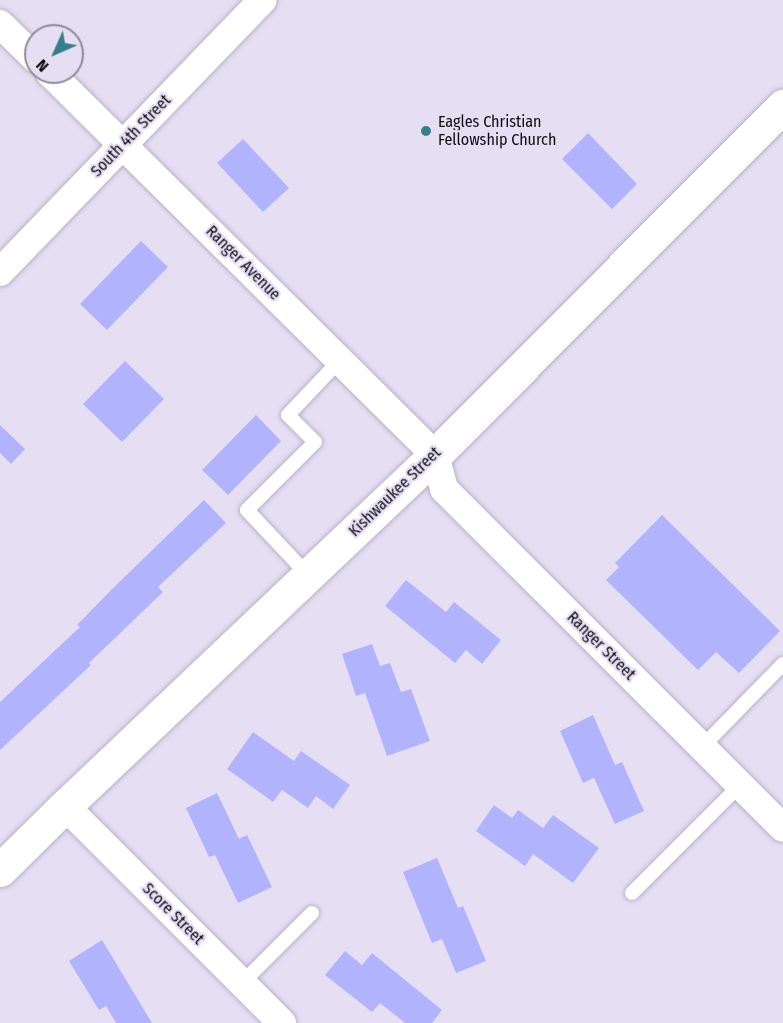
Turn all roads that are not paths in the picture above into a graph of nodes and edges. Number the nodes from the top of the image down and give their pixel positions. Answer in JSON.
{"nodes":[{"id":1,"x":263,"y":0,"type":"edge"},
{"id":2,"x":0,"y":24,"type":"edge"},
{"id":3,"x":24,"y":47,"type":"edge"},
{"id":4,"x":61,"y":84,"type":"edge"},
{"id":5,"x":783,"y":106,"type":"edge"},
{"id":6,"x":123,"y":144,"type":"junction"},
{"id":7,"x":0,"y":272,"type":"edge"},
{"id":8,"x":340,"y":360,"type":"junction"},
{"id":9,"x":435,"y":455,"type":"junction"},
{"id":10,"x":308,"y":575,"type":"junction"},
{"id":11,"x":783,"y":664,"type":"edge"},
{"id":12,"x":702,"y":747,"type":"junction"},
{"id":13,"x":740,"y":785,"type":"junction"},
{"id":14,"x":65,"y":806,"type":"junction"},
{"id":15,"x":783,"y":828,"type":"edge"},
{"id":16,"x":0,"y":870,"type":"edge"},
{"id":17,"x":632,"y":893,"type":"dead end"},
{"id":18,"x":312,"y":913,"type":"dead end"},
{"id":19,"x":242,"y":983,"type":"junction"},
{"id":20,"x":282,"y":1023,"type":"edge"}],
"edges":[{"from":1,"to":6,"type":"street","name":"South 4th Street"},
{"from":2,"to":3,"type":"street"},
{"from":4,"to":6,"type":"street","name":"Ranger Avenue"},
{"from":5,"to":9,"type":"street","name":"Kishwaukee Street"},
{"from":6,"to":7,"type":"street","name":"South 4th Street"},
{"from":6,"to":8,"type":"street","name":"Ranger Avenue"},
{"from":8,"to":9,"type":"street","name":"Ranger Avenue"},
{"from":8,"to":10,"type":"lane"},
{"from":9,"to":10,"type":"street","name":"Kishwaukee Street"},
{"from":9,"to":12,"type":"street","name":"Ranger Street"},
{"from":10,"to":14,"type":"street","name":"Kishwaukee Street"},
{"from":11,"to":12,"type":"lane"},
{"from":12,"to":13,"type":"street","name":"Ranger Street"},
{"from":13,"to":15,"type":"street","name":"Ranger Street"},
{"from":13,"to":17,"type":"lane"},
{"from":14,"to":16,"type":"street","name":"Kishwaukee Street"},
{"from":14,"to":19,"type":"street","name":"Score Street"},
{"from":18,"to":19,"type":"lane"},
{"from":19,"to":20,"type":"street","name":"Score Street"}]}
